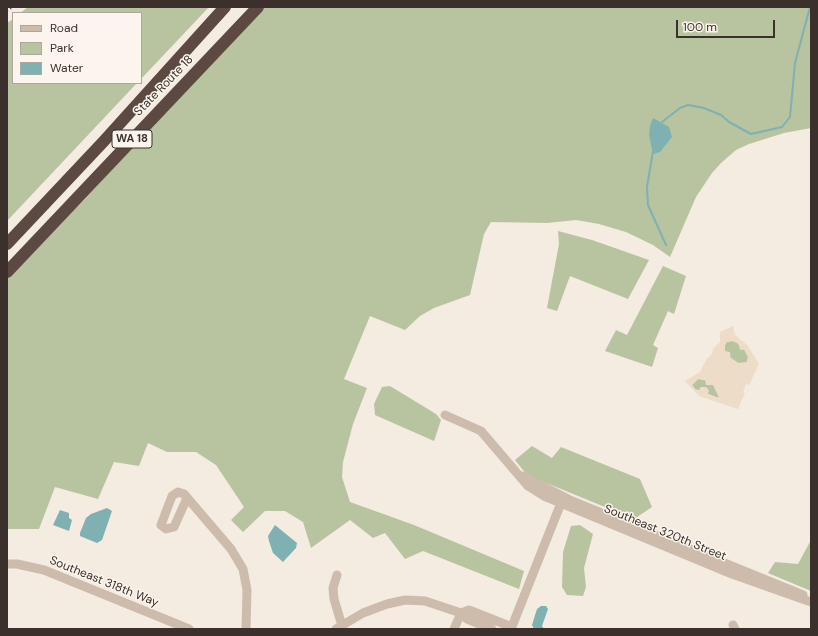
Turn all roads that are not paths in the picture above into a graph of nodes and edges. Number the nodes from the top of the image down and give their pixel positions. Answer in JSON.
{"nodes":[{"id":1,"x":225,"y":7,"type":"edge"},
{"id":2,"x":258,"y":7,"type":"edge"},
{"id":3,"x":7,"y":244,"type":"edge"},
{"id":4,"x":7,"y":272,"type":"edge"},
{"id":5,"x":446,"y":415,"type":"dead end"},
{"id":6,"x":187,"y":498,"type":"dead end"},
{"id":7,"x":562,"y":500,"type":"junction"},
{"id":8,"x":7,"y":564,"type":"edge"},
{"id":9,"x":336,"y":575,"type":"dead end"},
{"id":10,"x":811,"y":601,"type":"edge"},
{"id":11,"x":461,"y":613,"type":"junction"},
{"id":12,"x":340,"y":628,"type":"edge"},
{"id":13,"x":511,"y":628,"type":"edge"},
{"id":14,"x":189,"y":629,"type":"edge"},
{"id":15,"x":246,"y":629,"type":"edge"},
{"id":16,"x":454,"y":629,"type":"edge"},
{"id":17,"x":492,"y":629,"type":"edge"}],
"edges":[{"from":1,"to":3,"type":"highway","name":"State Route 18","number":"WA 18"},
{"from":2,"to":4,"type":"highway","name":"State Route 18","number":"WA 18"},
{"from":5,"to":7,"type":"street","name":"Southeast 320th Street"},
{"from":6,"to":15,"type":"street"},
{"from":7,"to":10,"type":"street","name":"Southeast 320th Street"},
{"from":7,"to":13,"type":"street"},
{"from":8,"to":14,"type":"street","name":"Southeast 318th Way"},
{"from":9,"to":12,"type":"street"},
{"from":11,"to":12,"type":"street"},
{"from":11,"to":13,"type":"street"},
{"from":11,"to":16,"type":"street"},
{"from":11,"to":17,"type":"street"}]}
